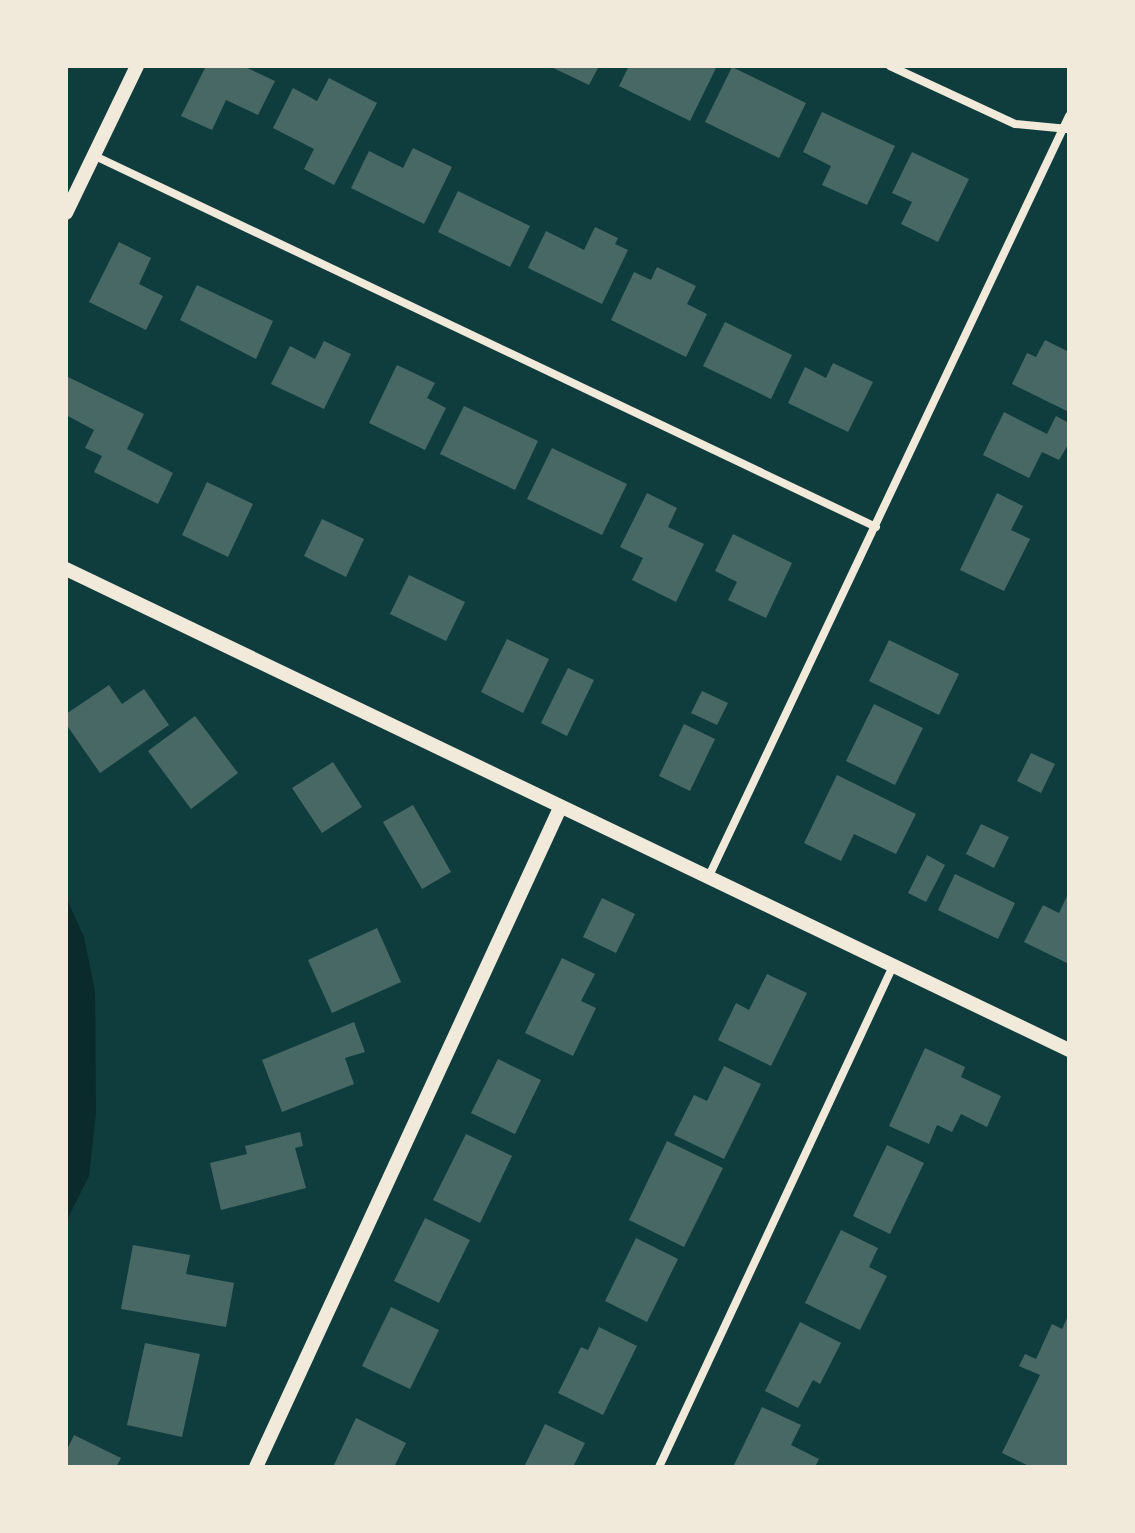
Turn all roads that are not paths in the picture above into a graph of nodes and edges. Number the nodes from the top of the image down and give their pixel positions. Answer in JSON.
{"nodes":[{"id":1,"x":137,"y":66,"type":"edge"},
{"id":2,"x":890,"y":66,"type":"edge"},
{"id":3,"x":1069,"y":116,"type":"edge"},
{"id":4,"x":1066,"y":129,"type":"edge"},
{"id":5,"x":95,"y":156,"type":"junction"},
{"id":6,"x":66,"y":213,"type":"edge"},
{"id":7,"x":876,"y":527,"type":"junction"},
{"id":8,"x":66,"y":569,"type":"edge"},
{"id":9,"x":560,"y":808,"type":"junction"},
{"id":10,"x":707,"y":879,"type":"junction"},
{"id":11,"x":893,"y":966,"type":"junction"},
{"id":12,"x":1069,"y":1050,"type":"edge"},
{"id":13,"x":256,"y":1467,"type":"edge"},
{"id":14,"x":659,"y":1467,"type":"edge"}],
"edges":[{"from":1,"to":5,"type":"street"},
{"from":2,"to":4,"type":"street"},
{"from":3,"to":4,"type":"street"},
{"from":4,"to":7,"type":"street"},
{"from":5,"to":6,"type":"street"},
{"from":5,"to":7,"type":"street"},
{"from":7,"to":10,"type":"street"},
{"from":8,"to":9,"type":"street"},
{"from":9,"to":10,"type":"street"},
{"from":9,"to":13,"type":"street"},
{"from":10,"to":11,"type":"street"},
{"from":11,"to":12,"type":"street"},
{"from":11,"to":14,"type":"street"}]}
